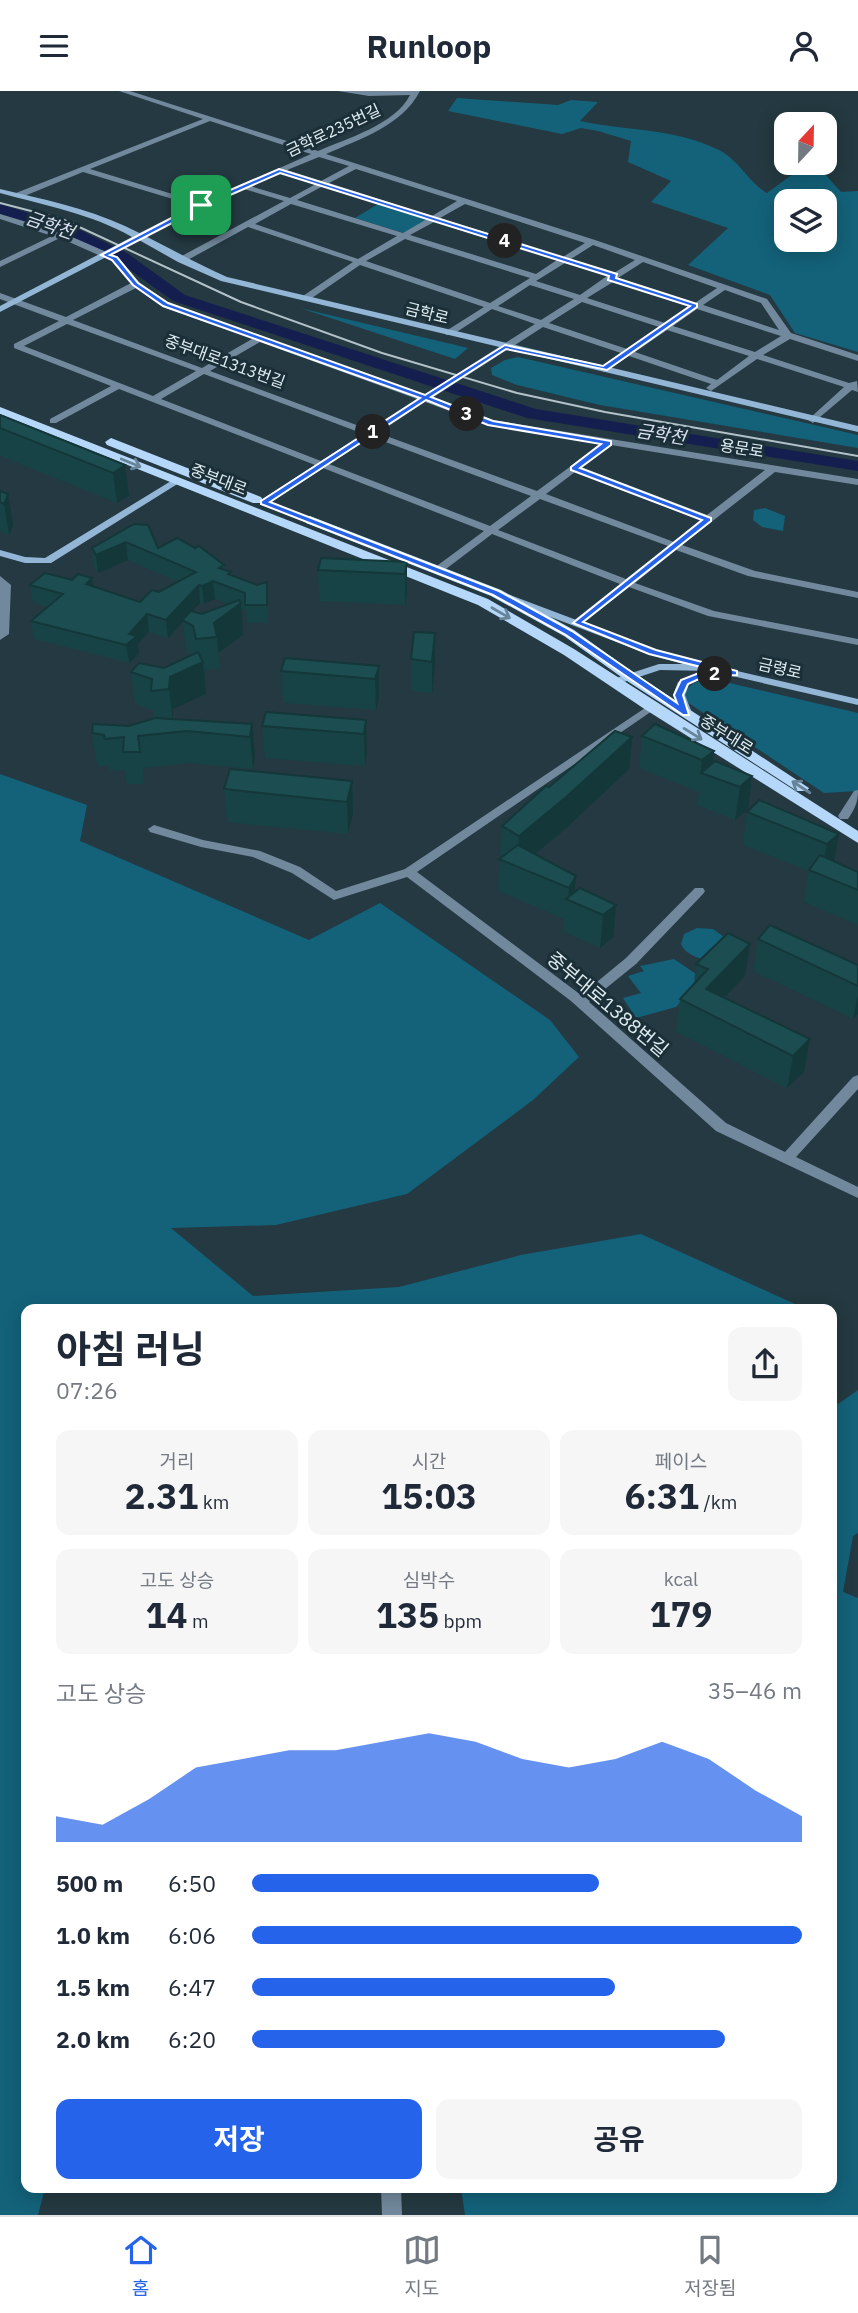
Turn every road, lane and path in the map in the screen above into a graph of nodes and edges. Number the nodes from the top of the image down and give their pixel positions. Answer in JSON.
{"nodes":[{"id":1,"x":123,"y":91,"type":"edge"},
{"id":2,"x":342,"y":91,"type":"edge"},
{"id":3,"x":416,"y":92,"type":"edge"},
{"id":4,"x":207,"y":120,"type":"junction"},
{"id":5,"x":316,"y":155,"type":"junction"},
{"id":6,"x":353,"y":167,"type":"junction"},
{"id":7,"x":81,"y":169,"type":"junction"},
{"id":8,"x":279,"y":170,"type":"junction"},
{"id":9,"x":322,"y":184,"type":"junction"},
{"id":10,"x":243,"y":186,"type":"junction"},
{"id":11,"x":0,"y":191,"type":"edge"},
{"id":12,"x":19,"y":195,"type":"junction"},
{"id":13,"x":291,"y":200,"type":"junction"},
{"id":14,"x":462,"y":202,"type":"junction"},
{"id":15,"x":201,"y":205,"type":"junction"},
{"id":16,"x":0,"y":216,"type":"edge"},
{"id":17,"x":433,"y":219,"type":"junction"},
{"id":18,"x":248,"y":223,"type":"junction"},
{"id":19,"x":60,"y":235,"type":"junction"},
{"id":20,"x":404,"y":236,"type":"junction"},
{"id":21,"x":136,"y":238,"type":"junction"},
{"id":22,"x":592,"y":242,"type":"junction"},
{"id":23,"x":105,"y":255,"type":"junction"},
{"id":24,"x":642,"y":259,"type":"junction"},
{"id":25,"x":3,"y":260,"type":"edge"},
{"id":26,"x":181,"y":260,"type":"junction"},
{"id":27,"x":564,"y":260,"type":"junction"},
{"id":28,"x":360,"y":261,"type":"junction"},
{"id":29,"x":612,"y":277,"type":"junction"},
{"id":30,"x":533,"y":279,"type":"junction"},
{"id":31,"x":136,"y":284,"type":"junction"},
{"id":32,"x":724,"y":287,"type":"junction"},
{"id":33,"x":0,"y":296,"type":"edge"},
{"id":34,"x":306,"y":298,"type":"junction"},
{"id":35,"x":580,"y":298,"type":"junction"},
{"id":36,"x":16,"y":301,"type":"junction"},
{"id":37,"x":492,"y":306,"type":"junction"},
{"id":38,"x":695,"y":306,"type":"junction"},
{"id":39,"x":0,"y":309,"type":"edge"},
{"id":40,"x":66,"y":320,"type":"junction"},
{"id":41,"x":543,"y":322,"type":"junction"},
{"id":42,"x":665,"y":326,"type":"junction"},
{"id":43,"x":449,"y":333,"type":"junction"},
{"id":44,"x":788,"y":336,"type":"junction"},
{"id":45,"x":261,"y":338,"type":"junction"},
{"id":46,"x":505,"y":347,"type":"junction"},
{"id":47,"x":626,"y":352,"type":"junction"},
{"id":48,"x":755,"y":355,"type":"junction"},
{"id":49,"x":858,"y":358,"type":"edge"},
{"id":50,"x":604,"y":369,"type":"junction"},
{"id":51,"x":204,"y":370,"type":"junction"},
{"id":52,"x":718,"y":383,"type":"junction"},
{"id":53,"x":117,"y":386,"type":"junction"},
{"id":54,"x":855,"y":386,"type":"edge"},
{"id":55,"x":707,"y":393,"type":"junction"},
{"id":56,"x":0,"y":398,"type":"edge"},
{"id":57,"x":155,"y":398,"type":"junction"},
{"id":58,"x":425,"y":398,"type":"junction"},
{"id":59,"x":0,"y":410,"type":"edge"},
{"id":60,"x":813,"y":420,"type":"junction"},
{"id":61,"x":53,"y":421,"type":"junction"},
{"id":62,"x":858,"y":429,"type":"edge"},
{"id":63,"x":372,"y":433,"type":"junction"},
{"id":64,"x":608,"y":443,"type":"junction"},
{"id":65,"x":322,"y":464,"type":"junction"},
{"id":66,"x":574,"y":468,"type":"junction"},
{"id":67,"x":772,"y":469,"type":"junction"},
{"id":68,"x":176,"y":481,"type":"junction"},
{"id":69,"x":858,"y":482,"type":"edge"},
{"id":70,"x":537,"y":496,"type":"junction"},
{"id":71,"x":264,"y":502,"type":"junction"},
{"id":72,"x":708,"y":519,"type":"junction"},
{"id":73,"x":491,"y":530,"type":"junction"},
{"id":74,"x":675,"y":545,"type":"junction"},
{"id":75,"x":0,"y":553,"type":"edge"},
{"id":76,"x":438,"y":570,"type":"junction"},
{"id":77,"x":0,"y":579,"type":"edge"},
{"id":78,"x":626,"y":583,"type":"junction"},
{"id":79,"x":496,"y":593,"type":"junction"},
{"id":80,"x":858,"y":595,"type":"edge"},
{"id":81,"x":2,"y":597,"type":"edge"},
{"id":82,"x":577,"y":623,"type":"junction"},
{"id":83,"x":0,"y":637,"type":"edge"},
{"id":84,"x":858,"y":642,"type":"edge"},
{"id":85,"x":707,"y":667,"type":"junction"},
{"id":86,"x":734,"y":673,"type":"junction"},
{"id":87,"x":629,"y":676,"type":"junction"},
{"id":88,"x":614,"y":682,"type":"junction"},
{"id":89,"x":858,"y":702,"type":"edge"},
{"id":90,"x":652,"y":708,"type":"junction"},
{"id":91,"x":686,"y":713,"type":"junction"},
{"id":92,"x":858,"y":794,"type":"edge"},
{"id":93,"x":845,"y":816,"type":"junction"},
{"id":94,"x":858,"y":824,"type":"edge"},
{"id":95,"x":154,"y":828,"type":"dead end"},
{"id":96,"x":858,"y":838,"type":"edge"},
{"id":97,"x":408,"y":872,"type":"junction"},
{"id":98,"x":699,"y":891,"type":"dead end"},
{"id":99,"x":581,"y":1002,"type":"junction"},
{"id":100,"x":858,"y":1080,"type":"edge"},
{"id":101,"x":787,"y":1158,"type":"junction"},
{"id":102,"x":858,"y":1193,"type":"edge"},
{"id":103,"x":391,"y":2193,"type":"edge"},
{"id":104,"x":392,"y":2215,"type":"edge"}],
"edges":[{"from":1,"to":4,"type":"street"},
{"from":2,"to":3,"type":"street"},
{"from":3,"to":5,"type":"street","name":"금학로235번길"},
{"from":4,"to":5,"type":"street"},
{"from":4,"to":7,"type":"street"},
{"from":5,"to":6,"type":"street"},
{"from":5,"to":8,"type":"street","name":"금학로235번길"},
{"from":6,"to":9,"type":"street"},
{"from":6,"to":14,"type":"street"},
{"from":7,"to":12,"type":"street"},
{"from":7,"to":15,"type":"street"},
{"from":8,"to":9,"type":"street"},
{"from":8,"to":10,"type":"street","name":"금학로235번길"},
{"from":9,"to":13,"type":"street"},
{"from":9,"to":17,"type":"street"},
{"from":10,"to":13,"type":"street"},
{"from":10,"to":15,"type":"street","name":"금학로235번길"},
{"from":11,"to":12,"type":"main road","name":"금학로"},
{"from":12,"to":21,"type":"main road","name":"금학로"},
{"from":13,"to":18,"type":"street"},
{"from":13,"to":20,"type":"street"},
{"from":14,"to":17,"type":"street"},
{"from":14,"to":22,"type":"street"},
{"from":15,"to":21,"type":"street","name":"금학로235번길"},
{"from":16,"to":19,"type":"street","name":"용문로"},
{"from":17,"to":20,"type":"street"},
{"from":17,"to":27,"type":"street"},
{"from":18,"to":26,"type":"street"},
{"from":18,"to":28,"type":"street"},
{"from":19,"to":23,"type":"street","name":"용문로"},
{"from":19,"to":25,"type":"street"},
{"from":20,"to":28,"type":"street"},
{"from":20,"to":30,"type":"street"},
{"from":21,"to":23,"type":"main road"},
{"from":21,"to":26,"type":"main road","name":"금학로"},
{"from":22,"to":24,"type":"street"},
{"from":22,"to":27,"type":"street"},
{"from":23,"to":31,"type":"street","name":"용문로"},
{"from":23,"to":36,"type":"main road"},
{"from":24,"to":29,"type":"street"},
{"from":24,"to":32,"type":"street"},
{"from":26,"to":34,"type":"main road","name":"금학로"},
{"from":27,"to":29,"type":"street"},
{"from":27,"to":30,"type":"street"},
{"from":28,"to":34,"type":"street"},
{"from":28,"to":37,"type":"street"},
{"from":29,"to":35,"type":"street"},
{"from":29,"to":38,"type":"street"},
{"from":30,"to":35,"type":"street"},
{"from":30,"to":37,"type":"street"},
{"from":31,"to":40,"type":"street"},
{"from":31,"to":45,"type":"street","name":"용문로"},
{"from":32,"to":38,"type":"street"},
{"from":32,"to":44,"type":"street"},
{"from":33,"to":36,"type":"street","name":"중부대로1313번길"},
{"from":34,"to":43,"type":"main road","name":"금학로"},
{"from":35,"to":41,"type":"street"},
{"from":35,"to":42,"type":"street"},
{"from":36,"to":39,"type":"main road"},
{"from":36,"to":40,"type":"street","name":"중부대로1313번길"},
{"from":37,"to":41,"type":"street"},
{"from":37,"to":43,"type":"street"},
{"from":38,"to":42,"type":"street"},
{"from":38,"to":44,"type":"street"},
{"from":40,"to":51,"type":"street","name":"중부대로1313번길"},
{"from":40,"to":53,"type":"street"},
{"from":41,"to":46,"type":"street"},
{"from":41,"to":47,"type":"street"},
{"from":42,"to":47,"type":"street"},
{"from":42,"to":48,"type":"street"},
{"from":43,"to":46,"type":"main road","name":"금학로"},
{"from":44,"to":48,"type":"street"},
{"from":44,"to":49,"type":"street"},
{"from":45,"to":51,"type":"street"},
{"from":45,"to":58,"type":"street","name":"용문로"},
{"from":46,"to":50,"type":"main road","name":"금학로"},
{"from":46,"to":58,"type":"street"},
{"from":47,"to":50,"type":"street"},
{"from":47,"to":52,"type":"street"},
{"from":48,"to":52,"type":"street"},
{"from":48,"to":54,"type":"street"},
{"from":50,"to":55,"type":"main road","name":"금학로"},
{"from":51,"to":57,"type":"street"},
{"from":51,"to":63,"type":"street","name":"중부대로1313번길"},
{"from":52,"to":55,"type":"street"},
{"from":53,"to":57,"type":"street"},
{"from":53,"to":61,"type":"street"},
{"from":54,"to":60,"type":"street"},
{"from":55,"to":60,"type":"main road","name":"금학로"},
{"from":56,"to":61,"type":"main road","name":"중부대로"},
{"from":57,"to":65,"type":"street"},
{"from":58,"to":63,"type":"street"},
{"from":58,"to":64,"type":"street","name":"용문로"},
{"from":59,"to":68,"type":"main road","name":"중부대로","one_way":true},
{"from":60,"to":62,"type":"main road","name":"금학로"},
{"from":61,"to":71,"type":"main road","name":"중부대로"},
{"from":63,"to":65,"type":"street"},
{"from":63,"to":70,"type":"street","name":"중부대로1313번길"},
{"from":64,"to":66,"type":"street"},
{"from":64,"to":67,"type":"street","name":"용문로"},
{"from":65,"to":71,"type":"street"},
{"from":65,"to":73,"type":"street"},
{"from":66,"to":70,"type":"street"},
{"from":66,"to":72,"type":"street"},
{"from":67,"to":69,"type":"street","name":"용문로"},
{"from":67,"to":72,"type":"street"},
{"from":68,"to":75,"type":"main road"},
{"from":68,"to":88,"type":"main road","name":"중부대로","one_way":true},
{"from":70,"to":73,"type":"street"},
{"from":70,"to":74,"type":"street","name":"중부대로1313번길"},
{"from":71,"to":76,"type":"main road","name":"중부대로"},
{"from":72,"to":74,"type":"street"},
{"from":73,"to":76,"type":"street"},
{"from":73,"to":78,"type":"street"},
{"from":74,"to":78,"type":"street"},
{"from":74,"to":80,"type":"street","name":"중부대로1313번길"},
{"from":76,"to":79,"type":"main road","name":"중부대로"},
{"from":77,"to":81,"type":"street"},
{"from":78,"to":82,"type":"street"},
{"from":78,"to":84,"type":"street"},
{"from":79,"to":82,"type":"main road"},
{"from":79,"to":87,"type":"main road","name":"중부대로"},
{"from":81,"to":83,"type":"street"},
{"from":82,"to":85,"type":"main road"},
{"from":85,"to":86,"type":"main road","name":"금령로"},
{"from":85,"to":87,"type":"main road","name":"금령로"},
{"from":86,"to":89,"type":"main road","name":"금령로"},
{"from":86,"to":91,"type":"main road"},
{"from":87,"to":88,"type":"main road","name":"금령로"},
{"from":87,"to":91,"type":"main road","name":"중부대로"},
{"from":88,"to":90,"type":"main road","name":"중부대로"},
{"from":90,"to":96,"type":"main road","name":"중부대로","one_way":true},
{"from":90,"to":97,"type":"street"},
{"from":93,"to":91,"type":"main road","name":"중부대로","one_way":true},
{"from":92,"to":93,"type":"street"},
{"from":93,"to":94,"type":"main road","name":"중부대로"},
{"from":95,"to":97,"type":"street"},
{"from":97,"to":99,"type":"street","name":"중부대로1388번길"},
{"from":98,"to":99,"type":"street"},
{"from":99,"to":101,"type":"street","name":"중부대로1388번길"},
{"from":100,"to":101,"type":"street"},
{"from":101,"to":102,"type":"street","name":"중부대로1388번길"},
{"from":103,"to":104,"type":"street"}]}
